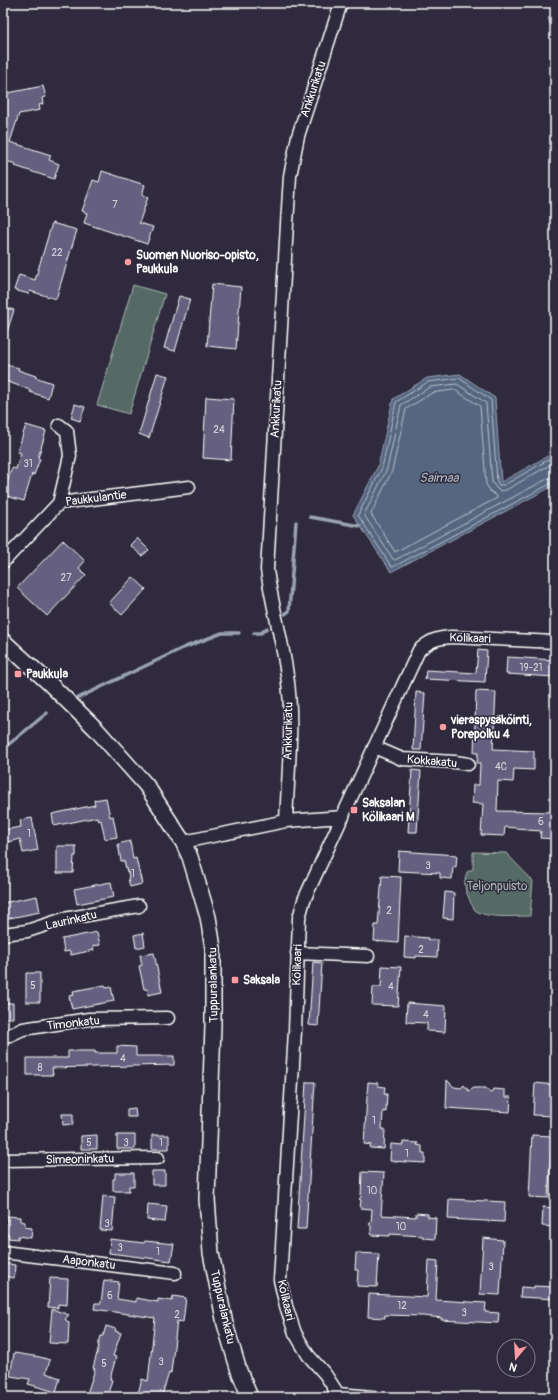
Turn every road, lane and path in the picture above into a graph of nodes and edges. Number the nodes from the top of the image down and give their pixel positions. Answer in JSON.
{"nodes":[{"id":1,"x":341,"y":3,"type":"edge"},
{"id":2,"x":59,"y":424,"type":"dead end"},
{"id":3,"x":190,"y":487,"type":"dead end"},
{"id":4,"x":59,"y":503,"type":"junction"},
{"id":5,"x":3,"y":562,"type":"edge"},
{"id":6,"x":3,"y":641,"type":"edge"},
{"id":7,"x":555,"y":642,"type":"edge"},
{"id":8,"x":374,"y":747,"type":"junction"},
{"id":9,"x":468,"y":764,"type":"dead end"},
{"id":10,"x":343,"y":817,"type":"junction"},
{"id":11,"x":286,"y":821,"type":"junction"},
{"id":12,"x":183,"y":842,"type":"junction"},
{"id":13,"x":139,"y":906,"type":"dead end"},
{"id":14,"x":3,"y":934,"type":"edge"},
{"id":15,"x":297,"y":953,"type":"junction"},
{"id":16,"x":368,"y":956,"type":"dead end"},
{"id":17,"x":168,"y":1018,"type":"dead end"},
{"id":18,"x":3,"y":1036,"type":"edge"},
{"id":19,"x":158,"y":1158,"type":"dead end"},
{"id":20,"x":3,"y":1160,"type":"edge"},
{"id":21,"x":3,"y":1252,"type":"edge"},
{"id":22,"x":175,"y":1273,"type":"dead end"},
{"id":23,"x":335,"y":1396,"type":"edge"},
{"id":24,"x":250,"y":1397,"type":"edge"},
{"id":25,"x":373,"y":1397,"type":"edge"}],
"edges":[{"from":1,"to":11,"type":"street","name":"Ankkurikatu"},
{"from":2,"to":4,"type":"street"},
{"from":3,"to":4,"type":"street","name":"Paukkulantie"},
{"from":4,"to":5,"type":"street","name":"Paukkulantie"},
{"from":6,"to":12,"type":"street","name":"Tuppuralankatu"},
{"from":7,"to":8,"type":"street","name":"Kölikaari"},
{"from":8,"to":9,"type":"street","name":"Kokkakatu"},
{"from":8,"to":10,"type":"street","name":"Kölikaari"},
{"from":10,"to":11,"type":"street"},
{"from":10,"to":15,"type":"street","name":"Kölikaari"},
{"from":11,"to":12,"type":"street"},
{"from":12,"to":24,"type":"street","name":"Tuppuralankatu"},
{"from":13,"to":14,"type":"street","name":"Laurinkatu"},
{"from":15,"to":16,"type":"street"},
{"from":15,"to":23,"type":"street","name":"Kölikaari"},
{"from":17,"to":18,"type":"street","name":"Timonkatu"},
{"from":19,"to":20,"type":"street","name":"Simeoninkatu"},
{"from":21,"to":22,"type":"street","name":"Aaponkatu"},
{"from":23,"to":25,"type":"street","name":"Kölikaari"}]}
